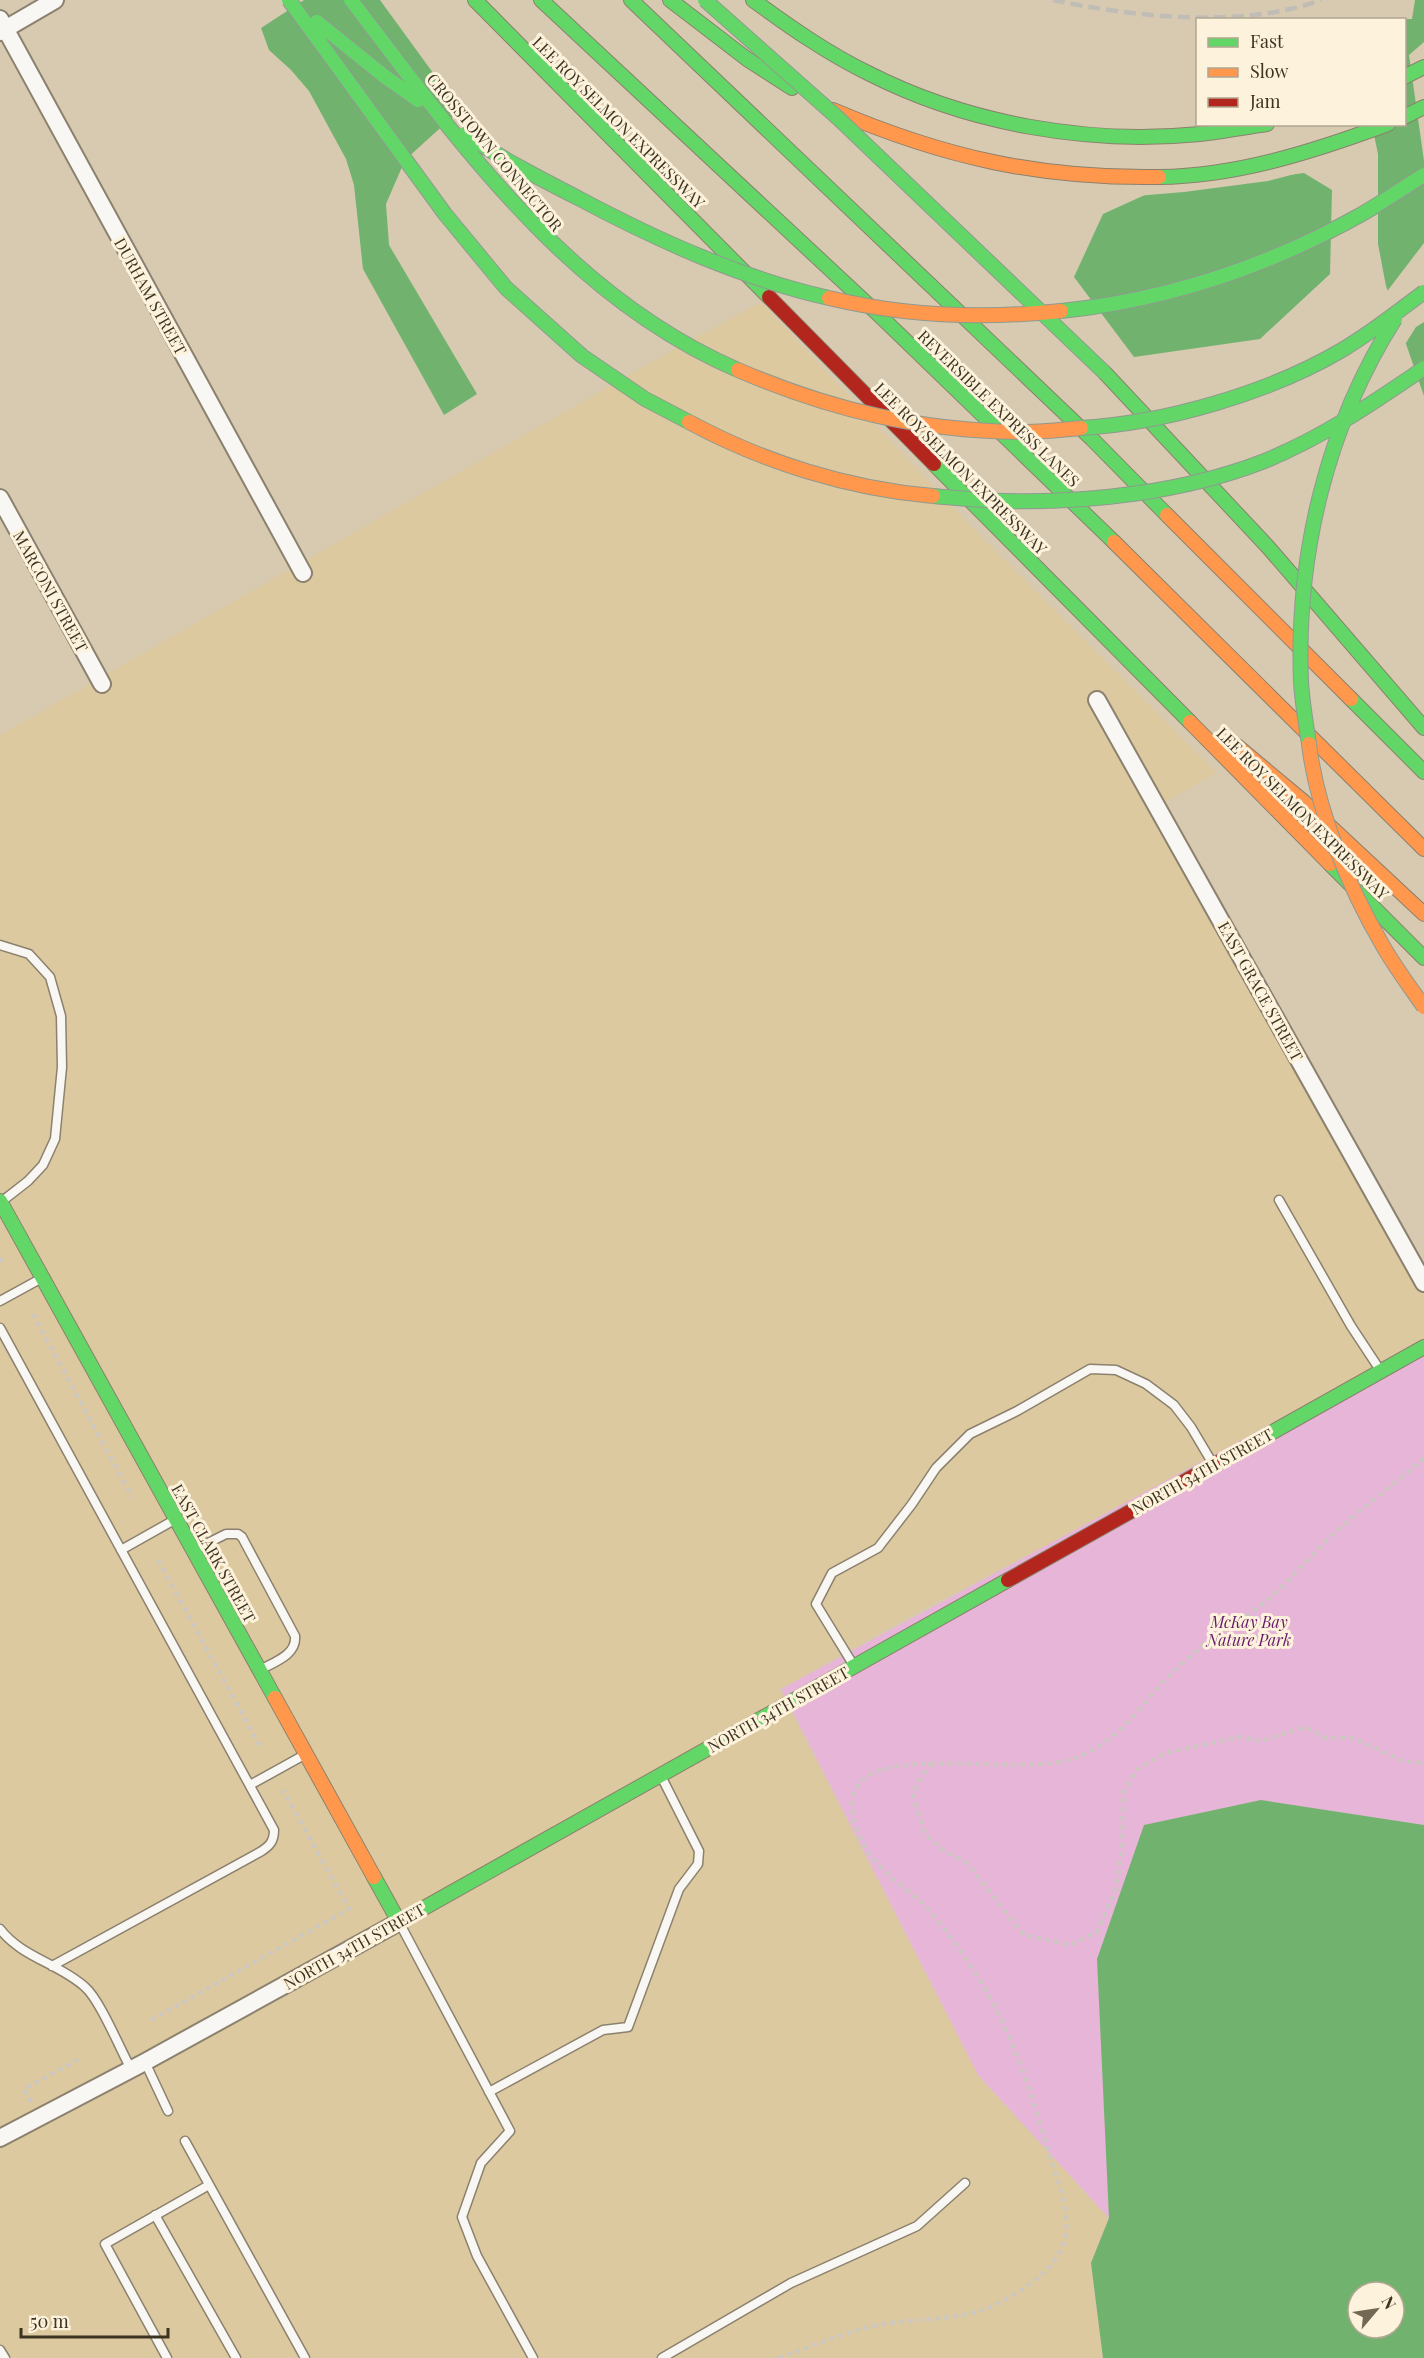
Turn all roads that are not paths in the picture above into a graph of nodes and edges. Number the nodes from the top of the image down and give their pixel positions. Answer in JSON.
{"nodes":[{"id":1,"x":55,"y":0,"type":"edge"},
{"id":2,"x":290,"y":0,"type":"edge"},
{"id":3,"x":351,"y":0,"type":"edge"},
{"id":4,"x":475,"y":0,"type":"edge"},
{"id":5,"x":541,"y":0,"type":"edge"},
{"id":6,"x":631,"y":0,"type":"edge"},
{"id":7,"x":670,"y":0,"type":"edge"},
{"id":8,"x":705,"y":0,"type":"edge"},
{"id":9,"x":753,"y":0,"type":"edge"},
{"id":10,"x":2,"y":26,"type":"edge"},
{"id":11,"x":1424,"y":67,"type":"edge"},
{"id":12,"x":1406,"y":76,"type":"edge"},
{"id":13,"x":1424,"y":107,"type":"edge"},
{"id":14,"x":1406,"y":116,"type":"edge"},
{"id":15,"x":1254,"y":126,"type":"edge"},
{"id":16,"x":1382,"y":126,"type":"edge"},
{"id":17,"x":1424,"y":175,"type":"edge"},
{"id":18,"x":1424,"y":278,"type":"edge"},
{"id":19,"x":1424,"y":292,"type":"edge"},
{"id":20,"x":1424,"y":368,"type":"edge"},
{"id":21,"x":0,"y":498,"type":"edge"},
{"id":22,"x":303,"y":573,"type":"dead end"},
{"id":23,"x":1136,"y":667,"type":"junction"},
{"id":24,"x":102,"y":684,"type":"dead end"},
{"id":25,"x":1097,"y":700,"type":"dead end"},
{"id":26,"x":1424,"y":728,"type":"edge"},
{"id":27,"x":1424,"y":772,"type":"edge"},
{"id":28,"x":1424,"y":849,"type":"edge"},
{"id":29,"x":1424,"y":914,"type":"edge"},
{"id":30,"x":0,"y":945,"type":"edge"},
{"id":31,"x":1424,"y":958,"type":"edge"},
{"id":32,"x":1424,"y":1007,"type":"edge"},
{"id":33,"x":1280,"y":1200,"type":"dead end"},
{"id":34,"x":0,"y":1202,"type":"edge"},
{"id":35,"x":42,"y":1278,"type":"junction"},
{"id":36,"x":1424,"y":1283,"type":"edge"},
{"id":37,"x":0,"y":1301,"type":"edge"},
{"id":38,"x":0,"y":1328,"type":"edge"},
{"id":39,"x":1424,"y":1347,"type":"edge"},
{"id":40,"x":1380,"y":1371,"type":"junction"},
{"id":41,"x":1213,"y":1465,"type":"junction"},
{"id":42,"x":177,"y":1519,"type":"junction"},
{"id":43,"x":122,"y":1550,"type":"junction"},
{"id":44,"x":194,"y":1550,"type":"junction"},
{"id":45,"x":855,"y":1666,"type":"junction"},
{"id":46,"x":259,"y":1670,"type":"junction"},
{"id":47,"x":306,"y":1754,"type":"junction"},
{"id":48,"x":660,"y":1775,"type":"junction"},
{"id":49,"x":250,"y":1785,"type":"junction"},
{"id":50,"x":399,"y":1922,"type":"junction"},
{"id":51,"x":0,"y":1929,"type":"edge"},
{"id":52,"x":52,"y":1966,"type":"junction"},
{"id":53,"x":138,"y":2065,"type":"junction"},
{"id":54,"x":489,"y":2092,"type":"junction"},
{"id":55,"x":168,"y":2111,"type":"dead end"},
{"id":56,"x":0,"y":2138,"type":"edge"},
{"id":57,"x":185,"y":2141,"type":"dead end"},
{"id":58,"x":964,"y":2182,"type":"dead end"},
{"id":59,"x":209,"y":2185,"type":"junction"},
{"id":60,"x":155,"y":2215,"type":"junction"},
{"id":61,"x":0,"y":2349,"type":"edge"},
{"id":62,"x":5,"y":2358,"type":"edge"},
{"id":63,"x":167,"y":2358,"type":"edge"},
{"id":64,"x":236,"y":2358,"type":"edge"},
{"id":65,"x":305,"y":2358,"type":"edge"},
{"id":66,"x":533,"y":2358,"type":"edge"},
{"id":67,"x":662,"y":2358,"type":"edge"}],
"edges":[{"from":1,"to":10,"type":"street"},
{"from":2,"to":17,"type":"main road","bridge":true},
{"from":2,"to":20,"type":"main road","bridge":true},
{"from":3,"to":19,"type":"main road","name":"CROSSTOWN CONNECTOR","bridge":true},
{"from":4,"to":23,"type":"main road","name":"LEE ROY SELMON EXPRESSWAY","bridge":true},
{"from":5,"to":28,"type":"main road","name":"REVERSIBLE EXPRESS LANES","bridge":true},
{"from":6,"to":27,"type":"main road"},
{"from":7,"to":16,"type":"main road"},
{"from":8,"to":26,"type":"main road","bridge":true},
{"from":9,"to":15,"type":"main road"},
{"from":10,"to":22,"type":"street","name":"DURHAM STREET"},
{"from":11,"to":12,"type":"main road"},
{"from":13,"to":14,"type":"main road"},
{"from":18,"to":32,"type":"main road","bridge":true},
{"from":21,"to":24,"type":"street","name":"MARCONI STREET"},
{"from":23,"to":29,"type":"main road"},
{"from":23,"to":31,"type":"main road","name":"LEE ROY SELMON EXPRESSWAY"},
{"from":25,"to":36,"type":"street","name":"EAST GRACE STREET"},
{"from":30,"to":34,"type":"lane"},
{"from":33,"to":40,"type":"lane"},
{"from":34,"to":35,"type":"main road","name":"EAST CLARK STREET"},
{"from":35,"to":37,"type":"lane"},
{"from":35,"to":42,"type":"main road","name":"EAST CLARK STREET"},
{"from":38,"to":43,"type":"lane"},
{"from":39,"to":40,"type":"main road","name":"NORTH 34TH STREET"},
{"from":40,"to":41,"type":"main road","name":"NORTH 34TH STREET"},
{"from":41,"to":45,"type":"main road","name":"NORTH 34TH STREET"},
{"from":41,"to":45,"type":"lane"},
{"from":42,"to":43,"type":"lane"},
{"from":42,"to":44,"type":"main road","name":"EAST CLARK STREET"},
{"from":43,"to":49,"type":"lane"},
{"from":44,"to":46,"type":"main road","name":"EAST CLARK STREET"},
{"from":44,"to":46,"type":"lane"},
{"from":45,"to":48,"type":"main road","name":"NORTH 34TH STREET"},
{"from":46,"to":47,"type":"main road","name":"EAST CLARK STREET"},
{"from":47,"to":49,"type":"lane"},
{"from":47,"to":50,"type":"main road","name":"EAST CLARK STREET"},
{"from":48,"to":50,"type":"main road","name":"NORTH 34TH STREET"},
{"from":48,"to":54,"type":"lane"},
{"from":49,"to":52,"type":"lane"},
{"from":50,"to":53,"type":"street","name":"NORTH 34TH STREET"},
{"from":50,"to":54,"type":"lane"},
{"from":51,"to":52,"type":"lane"},
{"from":52,"to":53,"type":"lane"},
{"from":53,"to":55,"type":"lane"},
{"from":53,"to":56,"type":"street","name":"NORTH 34TH STREET"},
{"from":54,"to":66,"type":"lane"},
{"from":57,"to":59,"type":"lane"},
{"from":58,"to":67,"type":"lane"},
{"from":59,"to":60,"type":"lane"},
{"from":59,"to":65,"type":"lane"},
{"from":60,"to":63,"type":"lane"},
{"from":60,"to":64,"type":"lane"},
{"from":61,"to":62,"type":"lane"}]}
